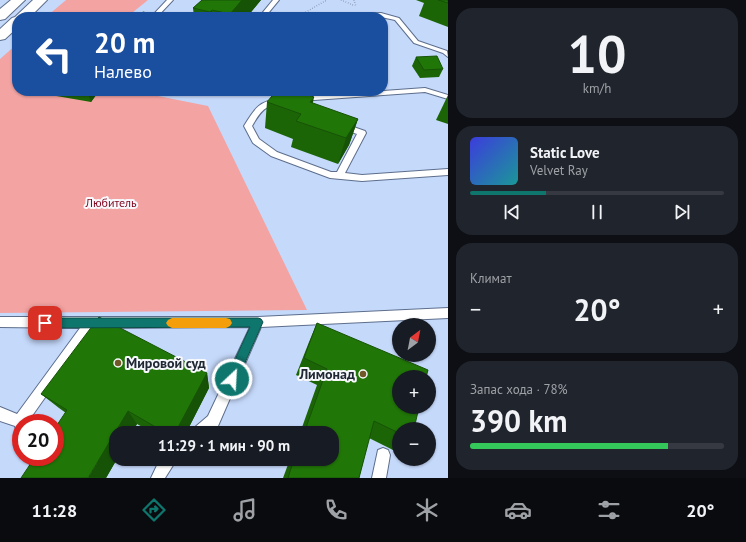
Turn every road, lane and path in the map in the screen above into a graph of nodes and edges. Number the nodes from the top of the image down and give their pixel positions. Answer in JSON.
{"nodes":[{"id":1,"x":19,"y":0,"type":"edge"},
{"id":2,"x":41,"y":0,"type":"edge"},
{"id":3,"x":170,"y":0,"type":"edge"},
{"id":4,"x":276,"y":0,"type":"edge"},
{"id":5,"x":327,"y":0,"type":"edge"},
{"id":6,"x":341,"y":0,"type":"edge"},
{"id":7,"x":356,"y":6,"type":"dead end"},
{"id":8,"x":28,"y":12,"type":"edge"},
{"id":9,"x":159,"y":12,"type":"edge"},
{"id":10,"x":266,"y":12,"type":"edge"},
{"id":11,"x":306,"y":12,"type":"edge"},
{"id":12,"x":0,"y":16,"type":"edge"},
{"id":13,"x":388,"y":17,"type":"edge"},
{"id":14,"x":12,"y":25,"type":"edge"},
{"id":15,"x":0,"y":36,"type":"edge"},
{"id":16,"x":448,"y":55,"type":"edge"},
{"id":17,"x":388,"y":93,"type":"edge"},
{"id":18,"x":342,"y":96,"type":"edge"},
{"id":19,"x":448,"y":97,"type":"edge"},
{"id":20,"x":273,"y":101,"type":"junction"},
{"id":21,"x":288,"y":106,"type":"edge"},
{"id":22,"x":332,"y":122,"type":"edge"},
{"id":23,"x":448,"y":172,"type":"edge"},
{"id":24,"x":339,"y":176,"type":"junction"},
{"id":25,"x":448,"y":313,"type":"edge"},
{"id":26,"x":0,"y":322,"type":"edge"},
{"id":27,"x":258,"y":322,"type":"junction"},
{"id":28,"x":91,"y":324,"type":"junction"},
{"id":29,"x":0,"y":414,"type":"edge"},
{"id":30,"x":26,"y":414,"type":"edge"},
{"id":31,"x":12,"y":419,"type":"edge"},
{"id":32,"x":207,"y":426,"type":"edge"},
{"id":33,"x":384,"y":455,"type":"dead end"},
{"id":34,"x":37,"y":466,"type":"edge"},
{"id":35,"x":164,"y":466,"type":"edge"},
{"id":36,"x":35,"y":478,"type":"edge"},
{"id":37,"x":158,"y":478,"type":"edge"},
{"id":38,"x":378,"y":478,"type":"edge"}],
"edges":[{"from":1,"to":12,"type":"main road"},
{"from":2,"to":8,"type":"main road"},
{"from":3,"to":9,"type":"lane"},
{"from":4,"to":10,"type":"lane"},
{"from":5,"to":11,"type":"path"},
{"from":6,"to":7,"type":"path"},
{"from":13,"to":16,"type":"lane"},
{"from":14,"to":15,"type":"main road"},
{"from":17,"to":19,"type":"lane"},
{"from":18,"to":20,"type":"lane"},
{"from":20,"to":21,"type":"lane"},
{"from":20,"to":24,"type":"lane"},
{"from":22,"to":24,"type":"lane"},
{"from":23,"to":24,"type":"lane"},
{"from":25,"to":27,"type":"lane"},
{"from":26,"to":28,"type":"lane"},
{"from":27,"to":28,"type":"lane"},
{"from":27,"to":32,"type":"lane"},
{"from":28,"to":30,"type":"lane"},
{"from":29,"to":31,"type":"lane"},
{"from":33,"to":38,"type":"lane"},
{"from":34,"to":36,"type":"lane"},
{"from":35,"to":37,"type":"lane"}]}
